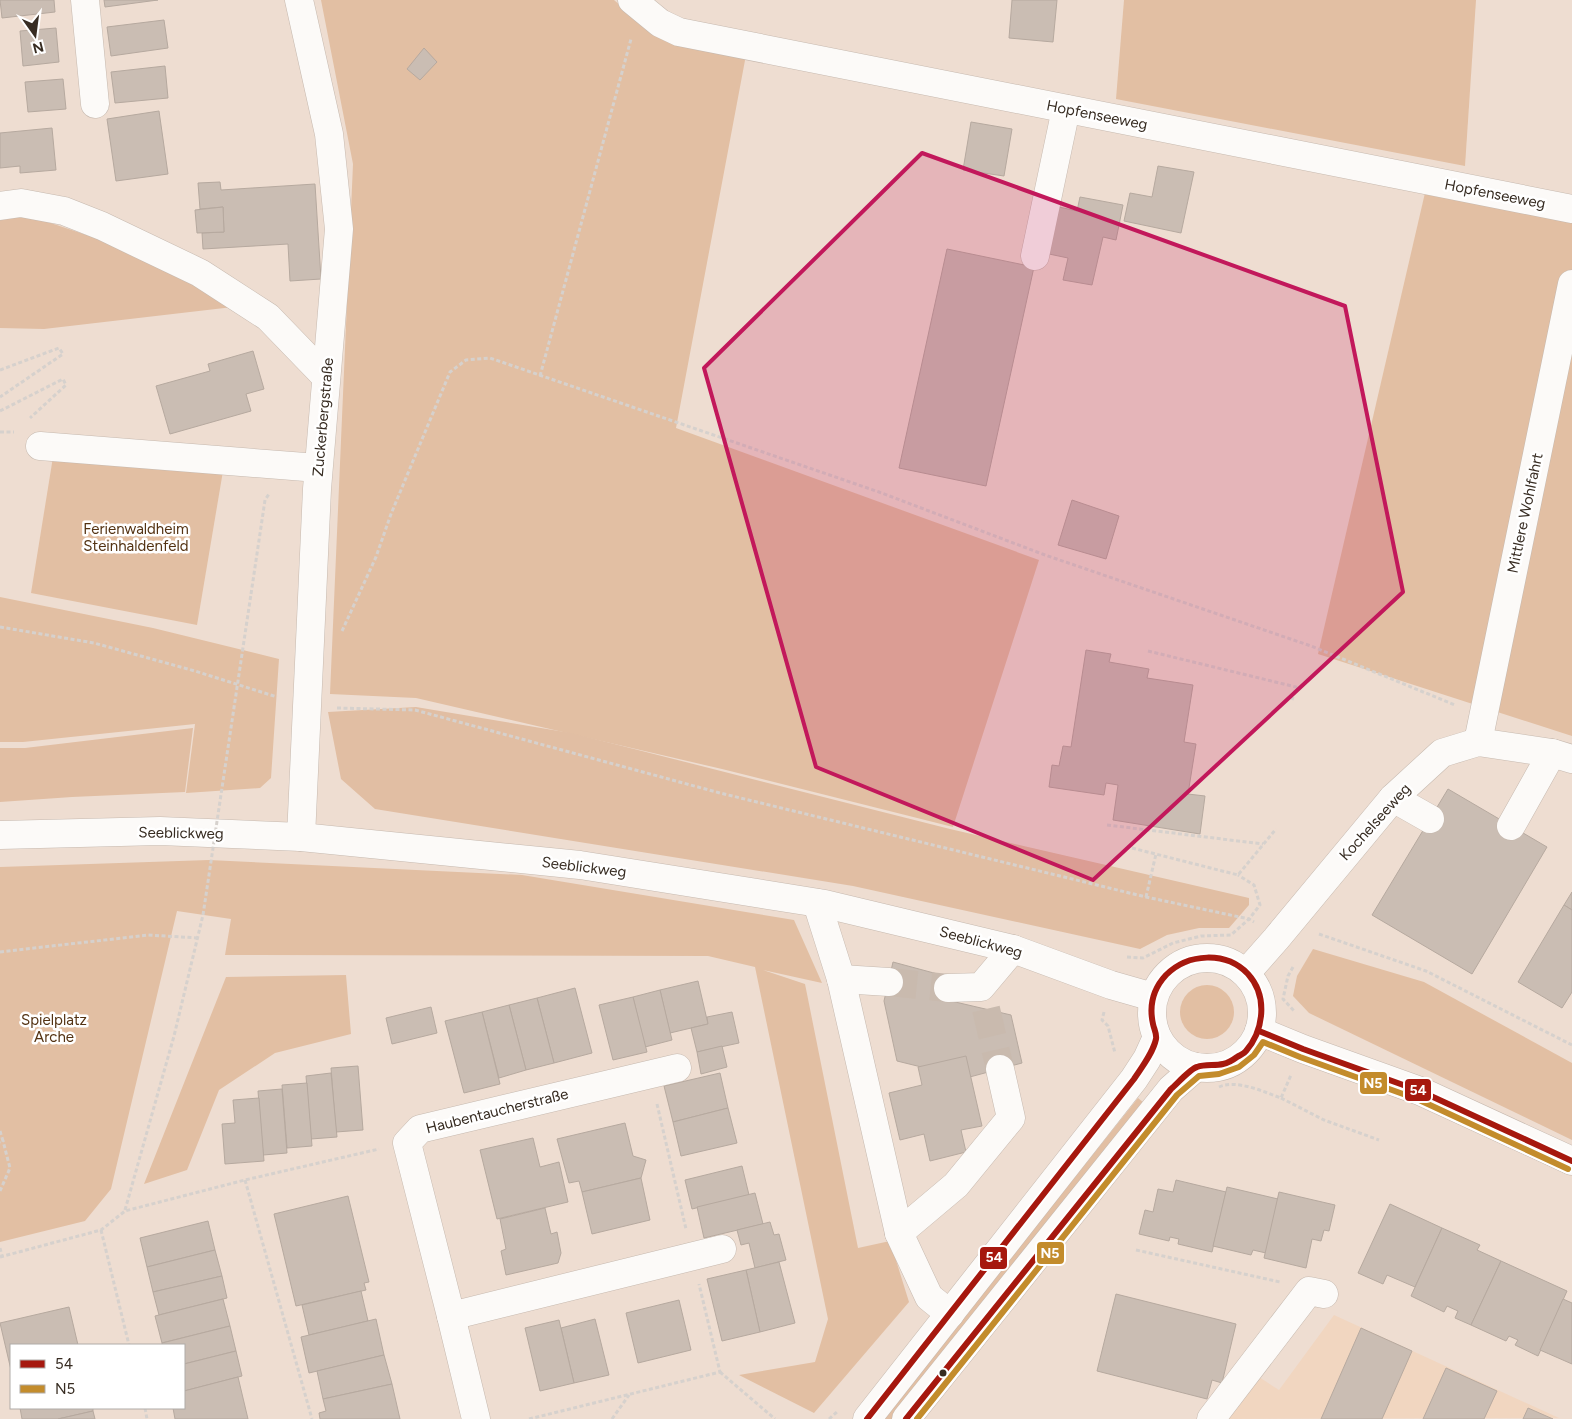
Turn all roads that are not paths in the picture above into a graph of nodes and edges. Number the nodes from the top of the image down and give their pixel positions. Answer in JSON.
{"nodes":[{"id":1,"x":85,"y":0,"type":"edge"},
{"id":2,"x":299,"y":0,"type":"edge"},
{"id":3,"x":637,"y":4,"type":"edge"},
{"id":4,"x":95,"y":104,"type":"dead end"},
{"id":5,"x":1066,"y":109,"type":"junction"},
{"id":6,"x":0,"y":206,"type":"edge"},
{"id":7,"x":1572,"y":209,"type":"edge"},
{"id":8,"x":1035,"y":256,"type":"dead end"},
{"id":9,"x":1572,"y":284,"type":"edge"},
{"id":10,"x":326,"y":377,"type":"junction"},
{"id":11,"x":40,"y":446,"type":"dead end"},
{"id":12,"x":318,"y":468,"type":"junction"},
{"id":13,"x":1481,"y":729,"type":"junction"},
{"id":14,"x":1562,"y":756,"type":"edge"},
{"id":15,"x":1393,"y":798,"type":"junction"},
{"id":16,"x":1430,"y":819,"type":"dead end"},
{"id":17,"x":1511,"y":826,"type":"dead end"},
{"id":18,"x":0,"y":835,"type":"edge"},
{"id":19,"x":301,"y":837,"type":"junction"},
{"id":20,"x":817,"y":903,"type":"junction"},
{"id":21,"x":1013,"y":948,"type":"junction"},
{"id":22,"x":1246,"y":973,"type":"junction"},
{"id":23,"x":841,"y":979,"type":"junction"},
{"id":24,"x":888,"y":982,"type":"tunnel mouth"},
{"id":25,"x":948,"y":988,"type":"tunnel mouth"},
{"id":26,"x":1153,"y":997,"type":"junction"},
{"id":27,"x":1259,"y":1031,"type":"junction"},
{"id":28,"x":1157,"y":1037,"type":"junction"},
{"id":29,"x":1196,"y":1067,"type":"junction"},
{"id":30,"x":678,"y":1068,"type":"dead end"},
{"id":31,"x":1000,"y":1069,"type":"tunnel mouth"},
{"id":32,"x":1572,"y":1161,"type":"edge"},
{"id":33,"x":899,"y":1233,"type":"junction"},
{"id":34,"x":722,"y":1249,"type":"dead end"},
{"id":35,"x":1316,"y":1292,"type":"road end"},
{"id":36,"x":950,"y":1314,"type":"junction"},
{"id":37,"x":452,"y":1316,"type":"junction"},
{"id":38,"x":476,"y":1419,"type":"edge"},
{"id":39,"x":867,"y":1419,"type":"edge"},
{"id":40,"x":906,"y":1419,"type":"edge"},
{"id":41,"x":1211,"y":1419,"type":"edge"}],
"edges":[{"from":1,"to":4,"type":"street"},
{"from":2,"to":10,"type":"street","name":"Zuckerbergstraße"},
{"from":3,"to":5,"type":"street","name":"Hopfenseeweg"},
{"from":5,"to":7,"type":"street","name":"Hopfenseeweg"},
{"from":5,"to":8,"type":"street"},
{"from":6,"to":10,"type":"street"},
{"from":9,"to":13,"type":"street","name":"Mittlere Wohlfahrt"},
{"from":10,"to":12,"type":"street","name":"Zuckerbergstraße"},
{"from":11,"to":12,"type":"street"},
{"from":12,"to":19,"type":"street","name":"Zuckerbergstraße"},
{"from":13,"to":14,"type":"street","name":"Kochelseeweg"},
{"from":13,"to":15,"type":"street","name":"Kochelseeweg"},
{"from":14,"to":17,"type":"street"},
{"from":15,"to":16,"type":"street"},
{"from":15,"to":22,"type":"street","name":"Kochelseeweg"},
{"from":18,"to":19,"type":"street","name":"Seeblickweg"},
{"from":19,"to":20,"type":"street","name":"Seeblickweg"},
{"from":20,"to":21,"type":"street","name":"Seeblickweg"},
{"from":20,"to":23,"type":"street"},
{"from":21,"to":25,"type":"street"},
{"from":21,"to":26,"type":"street","name":"Seeblickweg"},
{"from":22,"to":26,"type":"street"},
{"from":22,"to":27,"type":"street"},
{"from":23,"to":24,"type":"street"},
{"from":23,"to":33,"type":"street"},
{"from":26,"to":28,"type":"street"},
{"from":27,"to":29,"type":"street"},
{"from":27,"to":32,"type":"street"},
{"from":28,"to":29,"type":"street"},
{"from":28,"to":36,"type":"street"},
{"from":29,"to":40,"type":"street"},
{"from":30,"to":37,"type":"street","name":"Haubentaucherstraße"},
{"from":31,"to":33,"type":"street"},
{"from":33,"to":36,"type":"street"},
{"from":34,"to":37,"type":"street"},
{"from":35,"to":41,"type":"street"},
{"from":36,"to":39,"type":"street"},
{"from":37,"to":38,"type":"street","name":"Haubentaucherstraße"}]}
